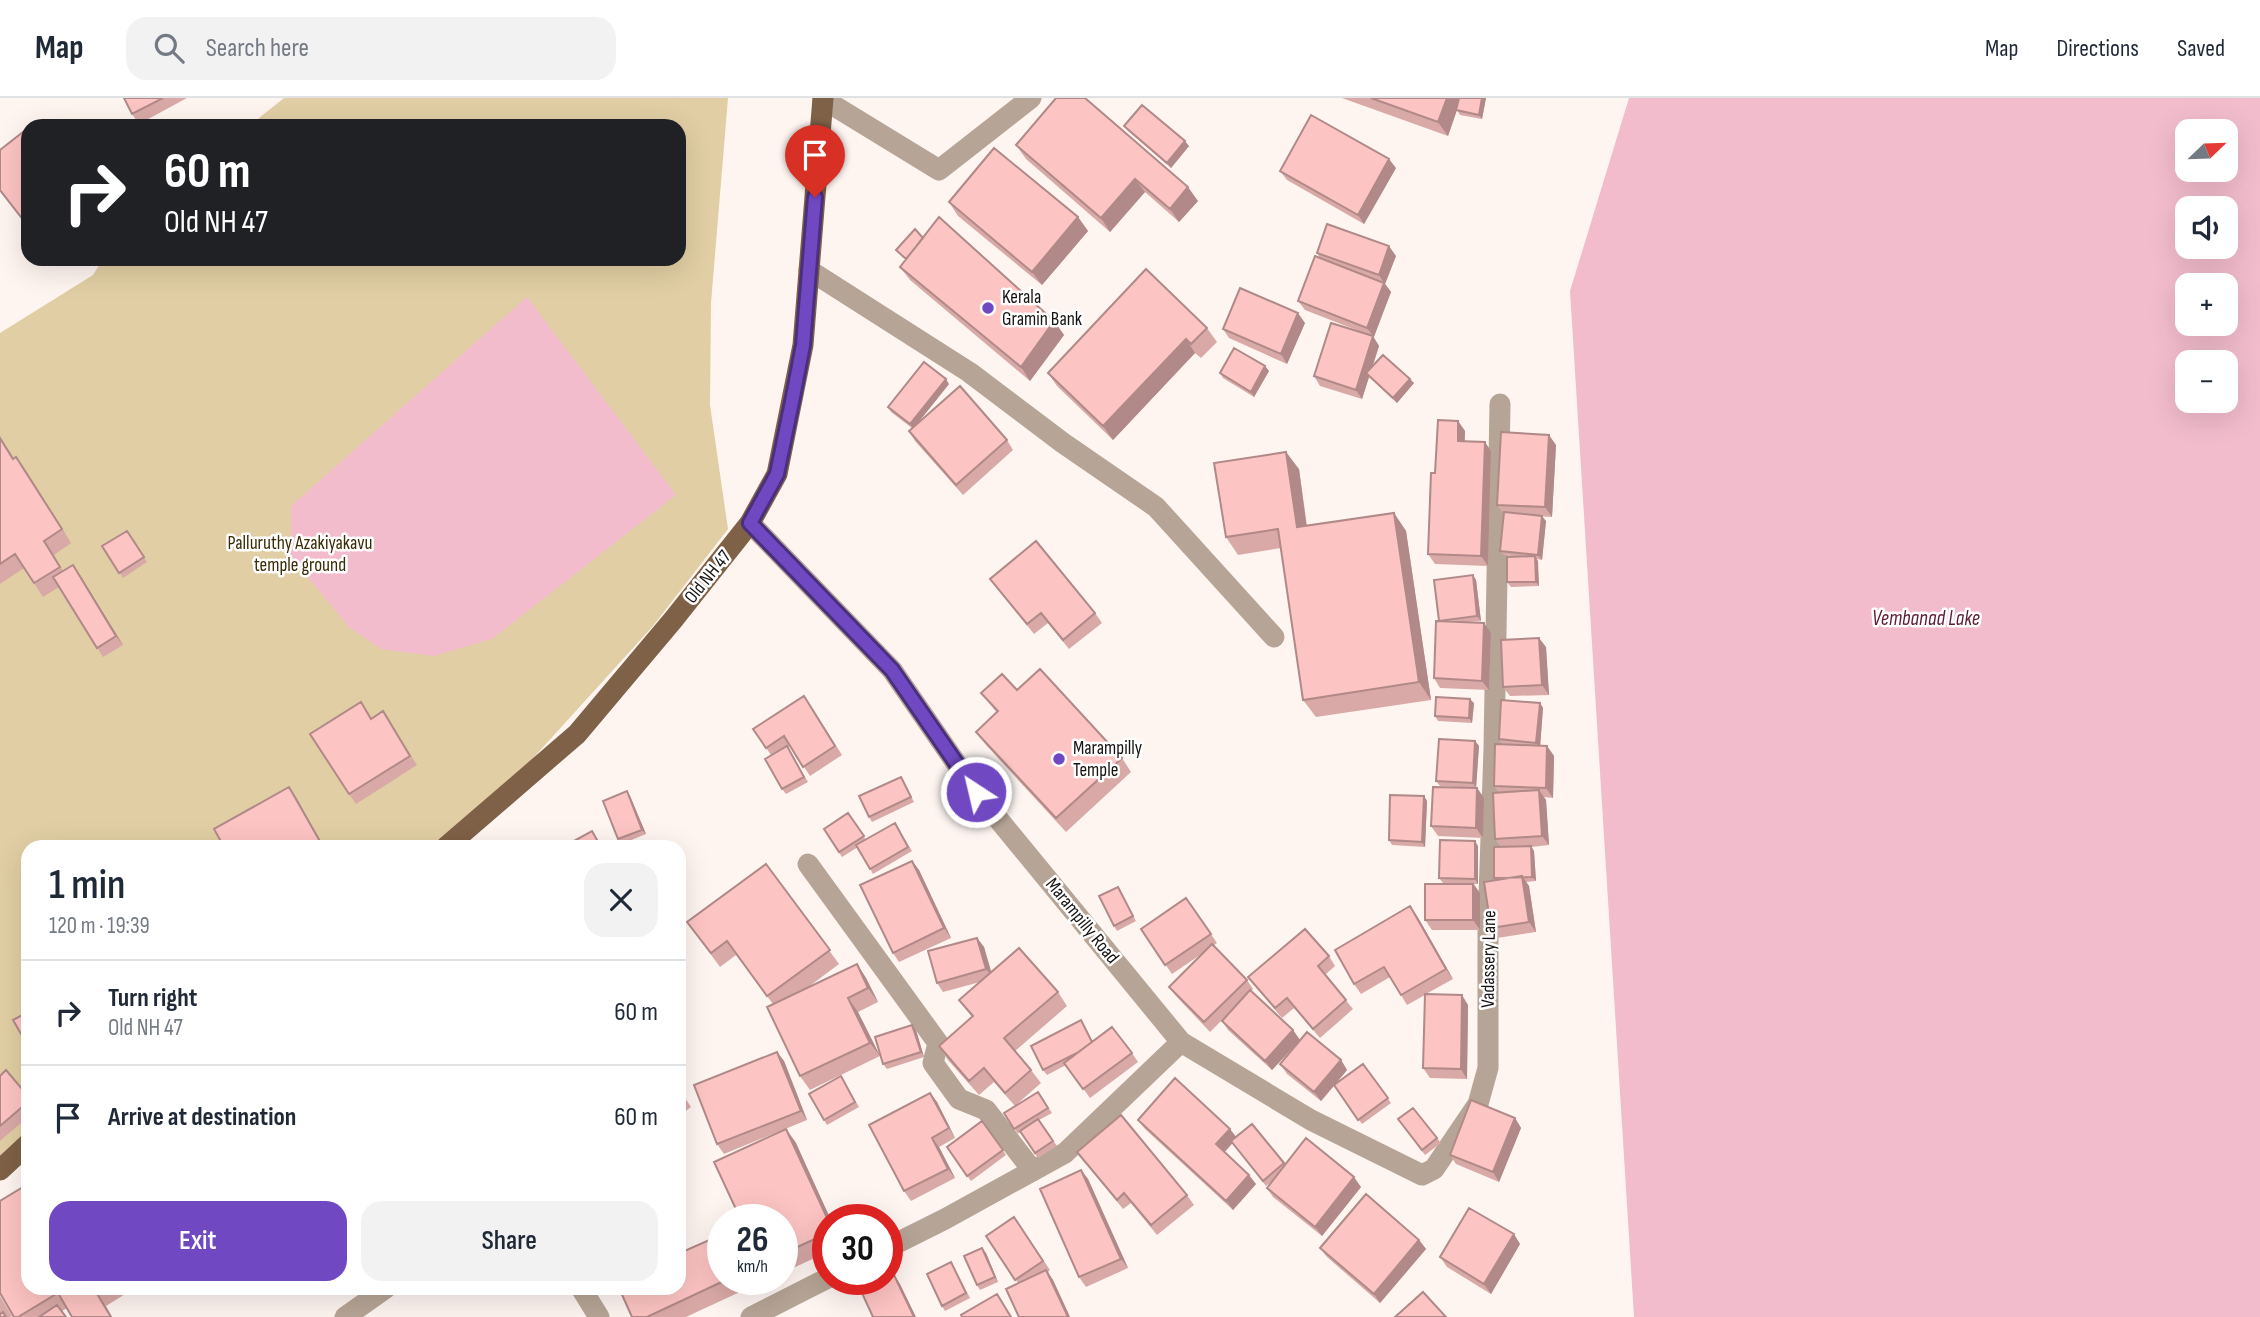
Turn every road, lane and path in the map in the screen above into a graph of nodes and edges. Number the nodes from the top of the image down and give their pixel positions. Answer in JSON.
{"nodes":[{"id":1,"x":1031,"y":98,"type":"edge"},
{"id":2,"x":823,"y":99,"type":"edge"},
{"id":3,"x":809,"y":270,"type":"junction"},
{"id":4,"x":1500,"y":404,"type":"dead end"},
{"id":5,"x":750,"y":523,"type":"junction"},
{"id":6,"x":1274,"y":638,"type":"dead end"},
{"id":7,"x":454,"y":840,"type":"edge"},
{"id":8,"x":808,"y":863,"type":"dead end"},
{"id":9,"x":1181,"y":1042,"type":"junction"},
{"id":10,"x":21,"y":1150,"type":"edge"},
{"id":11,"x":0,"y":1170,"type":"edge"},
{"id":12,"x":1033,"y":1171,"type":"junction"},
{"id":13,"x":903,"y":1240,"type":"edge"},
{"id":14,"x":812,"y":1286,"type":"edge"},
{"id":15,"x":376,"y":1295,"type":"edge"},
{"id":16,"x":585,"y":1295,"type":"edge"},
{"id":17,"x":345,"y":1317,"type":"edge"},
{"id":18,"x":599,"y":1317,"type":"edge"},
{"id":19,"x":751,"y":1317,"type":"edge"}],
"edges":[{"from":1,"to":2,"type":"street"},
{"from":2,"to":3,"type":"main road","name":"Old NH 47"},
{"from":3,"to":5,"type":"main road","name":"Old NH 47"},
{"from":3,"to":6,"type":"street"},
{"from":4,"to":9,"type":"street","name":"Vadassery Lane"},
{"from":5,"to":7,"type":"main road","name":"Old NH 47"},
{"from":5,"to":9,"type":"street","name":"Marampilly Road"},
{"from":8,"to":12,"type":"street"},
{"from":9,"to":12,"type":"street"},
{"from":10,"to":11,"type":"main road"},
{"from":12,"to":13,"type":"street"},
{"from":14,"to":19,"type":"street"},
{"from":15,"to":17,"type":"street"},
{"from":16,"to":18,"type":"street"}]}
